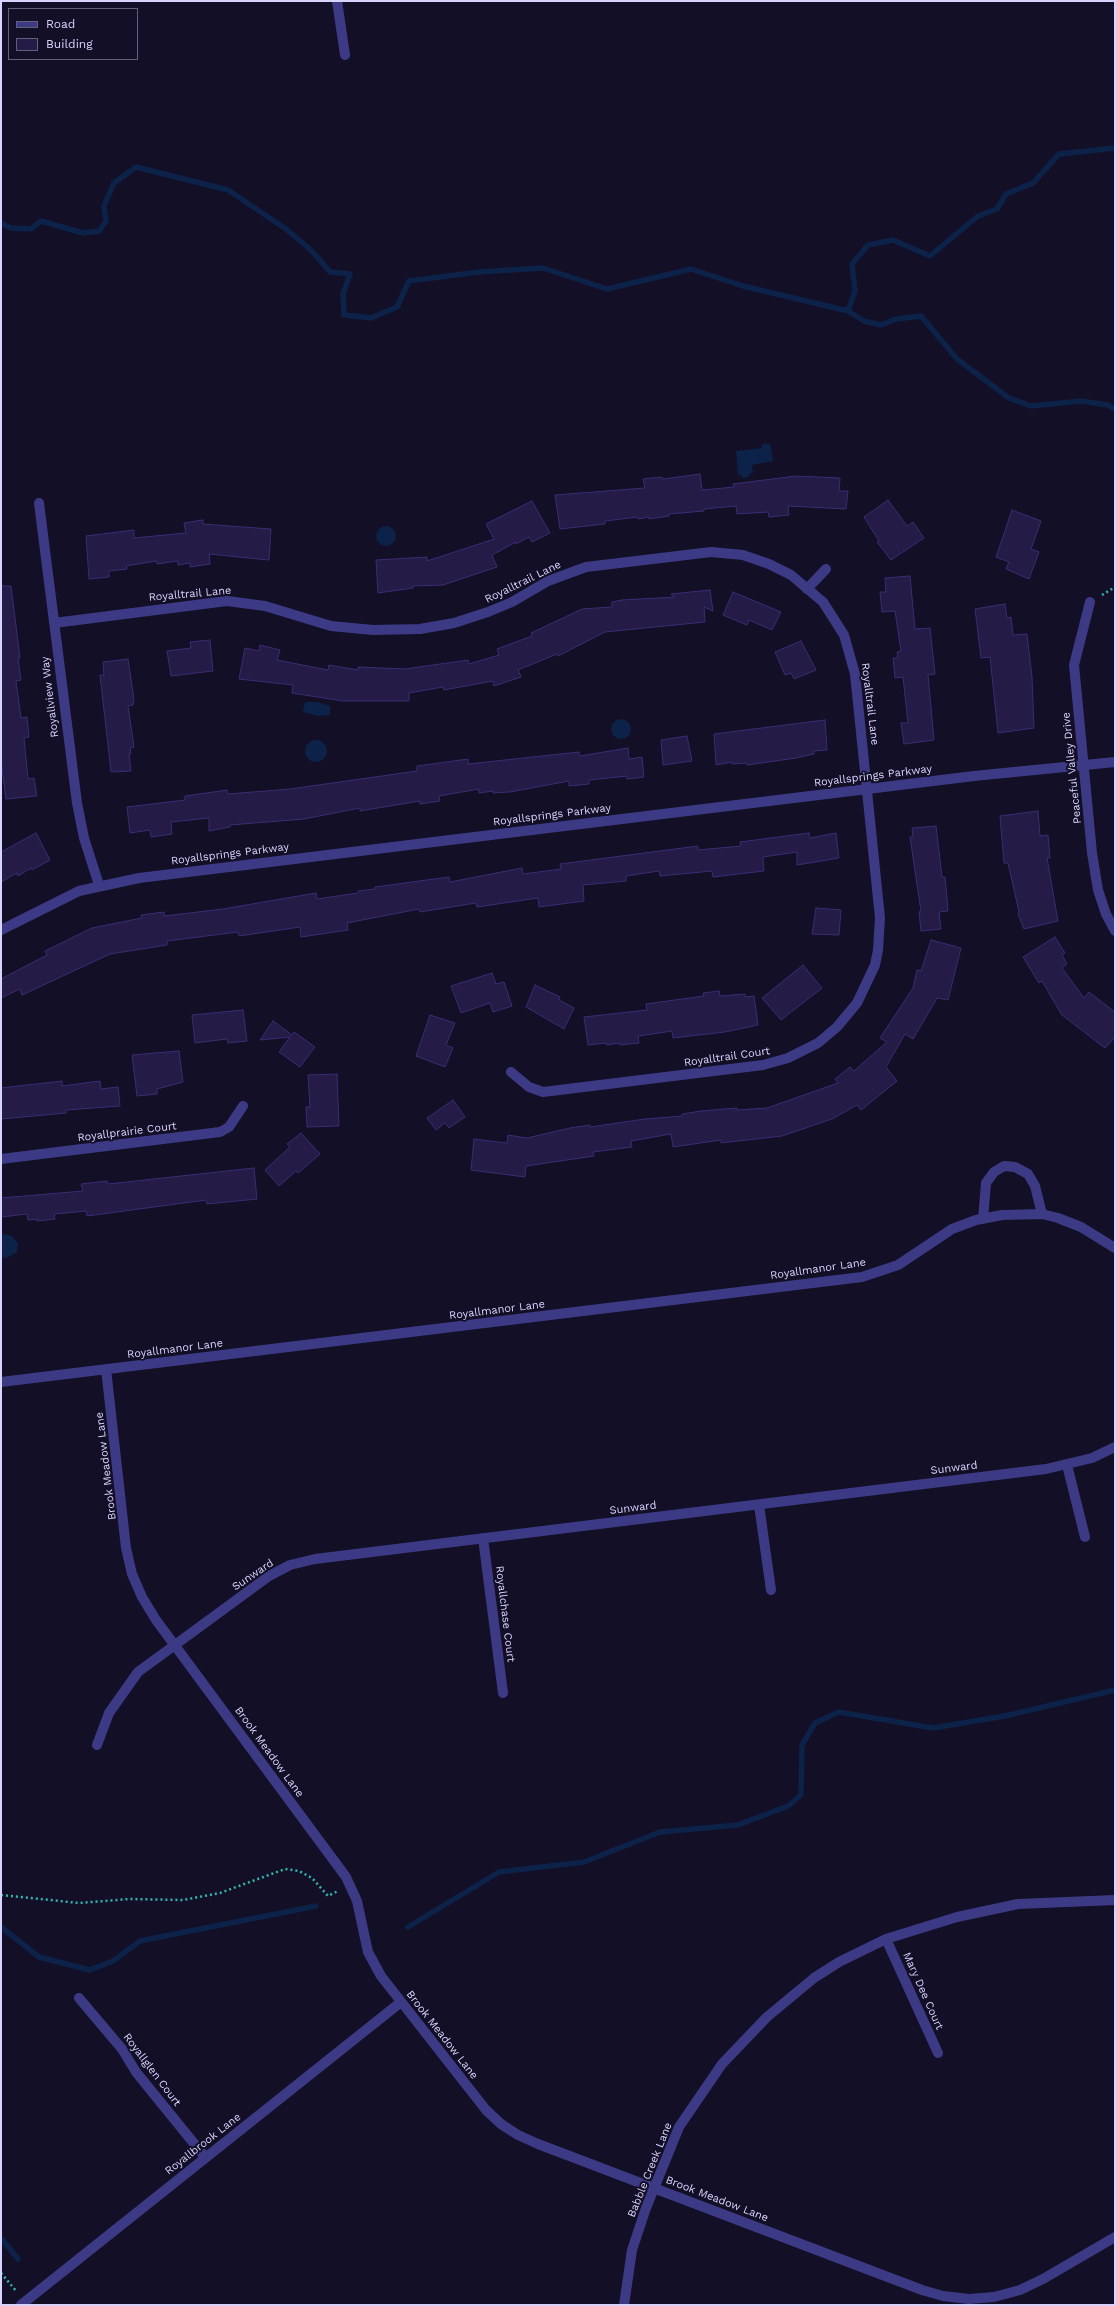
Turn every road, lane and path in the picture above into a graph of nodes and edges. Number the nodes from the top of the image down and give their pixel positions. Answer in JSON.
{"nodes":[{"id":1,"x":337,"y":1,"type":"edge"},
{"id":2,"x":345,"y":55,"type":"dead end"},
{"id":3,"x":39,"y":503,"type":"dead end"},
{"id":4,"x":826,"y":568,"type":"dead end"},
{"id":5,"x":807,"y":589,"type":"junction"},
{"id":6,"x":1090,"y":602,"type":"dead end"},
{"id":7,"x":54,"y":622,"type":"junction"},
{"id":8,"x":1115,"y":762,"type":"edge"},
{"id":9,"x":1084,"y":766,"type":"junction"},
{"id":10,"x":868,"y":789,"type":"junction"},
{"id":11,"x":100,"y":885,"type":"junction"},
{"id":12,"x":1,"y":930,"type":"edge"},
{"id":13,"x":1115,"y":931,"type":"edge"},
{"id":14,"x":511,"y":1072,"type":"dead end"},
{"id":15,"x":243,"y":1106,"type":"dead end"},
{"id":16,"x":1,"y":1159,"type":"edge"},
{"id":17,"x":1042,"y":1214,"type":"junction"},
{"id":18,"x":983,"y":1219,"type":"junction"},
{"id":19,"x":1115,"y":1248,"type":"edge"},
{"id":20,"x":106,"y":1369,"type":"junction"},
{"id":21,"x":1,"y":1382,"type":"edge"},
{"id":22,"x":1115,"y":1448,"type":"edge"},
{"id":23,"x":1067,"y":1465,"type":"junction"},
{"id":24,"x":759,"y":1505,"type":"junction"},
{"id":25,"x":1085,"y":1537,"type":"dead end"},
{"id":26,"x":484,"y":1538,"type":"junction"},
{"id":27,"x":771,"y":1590,"type":"dead end"},
{"id":28,"x":175,"y":1645,"type":"junction"},
{"id":29,"x":503,"y":1692,"type":"dead end"},
{"id":30,"x":97,"y":1745,"type":"dead end"},
{"id":31,"x":350,"y":1886,"type":"junction"},
{"id":32,"x":1,"y":1895,"type":"edge"},
{"id":33,"x":1115,"y":1900,"type":"edge"},
{"id":34,"x":886,"y":1939,"type":"junction"},
{"id":35,"x":79,"y":1998,"type":"dead end"},
{"id":36,"x":401,"y":2002,"type":"junction"},
{"id":37,"x":938,"y":2053,"type":"dead end"},
{"id":38,"x":205,"y":2158,"type":"junction"},
{"id":39,"x":654,"y":2188,"type":"junction"},
{"id":40,"x":1115,"y":2237,"type":"edge"},
{"id":41,"x":1,"y":2273,"type":"edge"},
{"id":42,"x":23,"y":2303,"type":"edge"},
{"id":43,"x":624,"y":2305,"type":"edge"}],
"edges":[{"from":1,"to":2,"type":"street"},
{"from":3,"to":7,"type":"street","name":"Royallview Way"},
{"from":4,"to":5,"type":"street"},
{"from":5,"to":7,"type":"street","name":"Royalltrail Lane"},
{"from":5,"to":10,"type":"street","name":"Royalltrail Lane"},
{"from":6,"to":9,"type":"street","name":"Peaceful Valley Drive"},
{"from":7,"to":11,"type":"street","name":"Royallview Way"},
{"from":8,"to":9,"type":"street","name":"Royallsprings Parkway"},
{"from":9,"to":10,"type":"street","name":"Royallsprings Parkway"},
{"from":9,"to":13,"type":"street","name":"Peaceful Valley Drive"},
{"from":10,"to":11,"type":"street","name":"Royallsprings Parkway"},
{"from":10,"to":14,"type":"street","name":"Royalltrail Court"},
{"from":11,"to":12,"type":"street","name":"Royallsprings Parkway"},
{"from":15,"to":16,"type":"street","name":"Royallprairie Court"},
{"from":17,"to":18,"type":"street","name":"Royallmanor Lane"},
{"from":17,"to":18,"type":"street"},
{"from":17,"to":19,"type":"street","name":"Royallmanor Lane"},
{"from":18,"to":20,"type":"street","name":"Royallmanor Lane"},
{"from":20,"to":21,"type":"street","name":"Royallmanor Lane"},
{"from":20,"to":28,"type":"street","name":"Brook Meadow Lane"},
{"from":22,"to":23,"type":"street","name":"Sunward"},
{"from":23,"to":24,"type":"street","name":"Sunward"},
{"from":23,"to":25,"type":"street"},
{"from":24,"to":26,"type":"street","name":"Sunward"},
{"from":24,"to":27,"type":"street"},
{"from":26,"to":28,"type":"street","name":"Sunward"},
{"from":26,"to":29,"type":"street","name":"Royallchase Court"},
{"from":28,"to":30,"type":"street","name":"Sunward"},
{"from":28,"to":31,"type":"street","name":"Brook Meadow Lane"},
{"from":31,"to":32,"type":"path"},
{"from":31,"to":36,"type":"street","name":"Brook Meadow Lane"},
{"from":33,"to":34,"type":"street","name":"Babble Creek Lane"},
{"from":34,"to":37,"type":"street","name":"Mary Dee Court"},
{"from":34,"to":39,"type":"street","name":"Babble Creek Lane"},
{"from":35,"to":38,"type":"street","name":"Royallglen Court"},
{"from":36,"to":38,"type":"street","name":"Royallbrook Lane"},
{"from":36,"to":39,"type":"street","name":"Brook Meadow Lane"},
{"from":38,"to":42,"type":"street","name":"Royallbrook Lane"},
{"from":39,"to":40,"type":"street","name":"Brook Meadow Lane"},
{"from":39,"to":43,"type":"street","name":"Babble Creek Lane"},
{"from":41,"to":42,"type":"path"}]}
